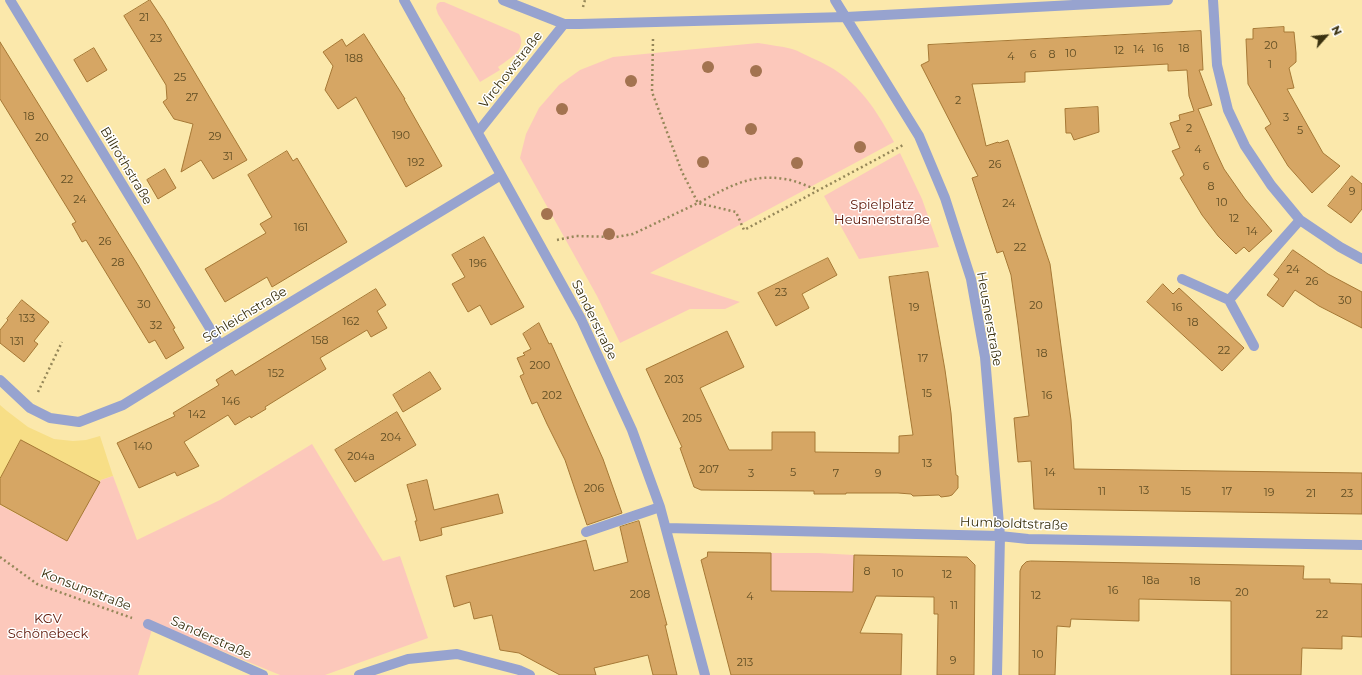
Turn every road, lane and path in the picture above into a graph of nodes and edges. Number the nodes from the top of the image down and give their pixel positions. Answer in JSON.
{"nodes":[{"id":1,"x":10,"y":0,"type":"edge"},
{"id":2,"x":404,"y":0,"type":"edge"},
{"id":3,"x":503,"y":0,"type":"edge"},
{"id":4,"x":835,"y":0,"type":"edge"},
{"id":5,"x":1168,"y":0,"type":"edge"},
{"id":6,"x":1213,"y":0,"type":"edge"},
{"id":7,"x":1056,"y":3,"type":"edge"},
{"id":8,"x":846,"y":17,"type":"junction"},
{"id":9,"x":653,"y":22,"type":"junction"},
{"id":10,"x":564,"y":24,"type":"junction"},
{"id":11,"x":478,"y":132,"type":"junction"},
{"id":12,"x":919,"y":136,"type":"junction"},
{"id":13,"x":501,"y":175,"type":"junction"},
{"id":14,"x":817,"y":190,"type":"junction"},
{"id":15,"x":698,"y":203,"type":"junction"},
{"id":16,"x":1300,"y":220,"type":"junction"},
{"id":17,"x":540,"y":244,"type":"junction"},
{"id":18,"x":1362,"y":260,"type":"edge"},
{"id":19,"x":1182,"y":280,"type":"dead end"},
{"id":20,"x":1230,"y":300,"type":"junction"},
{"id":21,"x":62,"y":342,"type":"dead end"},
{"id":22,"x":220,"y":345,"type":"junction"},
{"id":23,"x":1254,"y":346,"type":"dead end"},
{"id":24,"x":0,"y":380,"type":"edge"},
{"id":25,"x":30,"y":408,"type":"junction"},
{"id":26,"x":660,"y":507,"type":"junction"},
{"id":27,"x":666,"y":528,"type":"junction"},
{"id":28,"x":586,"y":532,"type":"dead end"},
{"id":29,"x":1000,"y":536,"type":"junction"},
{"id":30,"x":1362,"y":545,"type":"edge"},
{"id":31,"x":0,"y":557,"type":"edge"},
{"id":32,"x":148,"y":624,"type":"joint"},
{"id":33,"x":518,"y":672,"type":"edge"},
{"id":34,"x":263,"y":675,"type":"edge"},
{"id":35,"x":359,"y":675,"type":"edge"},
{"id":36,"x":530,"y":675,"type":"edge"},
{"id":37,"x":705,"y":675,"type":"edge"},
{"id":38,"x":997,"y":675,"type":"edge"}],
"edges":[{"from":1,"to":22,"type":"street","name":"Billrothstraße"},
{"from":2,"to":11,"type":"street","name":"Sanderstraße"},
{"from":3,"to":10,"type":"street","name":"Virchowstraße"},
{"from":4,"to":8,"type":"street","name":"Heusnerstraße"},
{"from":5,"to":7,"type":"street","name":"Virchowstraße"},
{"from":6,"to":16,"type":"street"},
{"from":7,"to":8,"type":"street","name":"Virchowstraße"},
{"from":8,"to":9,"type":"street","name":"Virchowstraße"},
{"from":8,"to":12,"type":"street","name":"Heusnerstraße"},
{"from":9,"to":10,"type":"street","name":"Virchowstraße"},
{"from":9,"to":15,"type":"path"},
{"from":10,"to":11,"type":"street","name":"Virchowstraße"},
{"from":11,"to":13,"type":"street","name":"Sanderstraße"},
{"from":12,"to":14,"type":"path"},
{"from":12,"to":29,"type":"street","name":"Heusnerstraße"},
{"from":13,"to":17,"type":"street","name":"Sanderstraße"},
{"from":13,"to":22,"type":"street","name":"Schleichstraße"},
{"from":14,"to":15,"type":"path"},
{"from":14,"to":15,"type":"path"},
{"from":15,"to":17,"type":"path"},
{"from":16,"to":18,"type":"street"},
{"from":16,"to":20,"type":"street"},
{"from":17,"to":26,"type":"street","name":"Sanderstraße"},
{"from":19,"to":20,"type":"street"},
{"from":20,"to":23,"type":"street"},
{"from":21,"to":25,"type":"path"},
{"from":22,"to":25,"type":"street","name":"Schleichstraße"},
{"from":24,"to":25,"type":"street","name":"Schleichstraße"},
{"from":26,"to":27,"type":"street","name":"Sanderstraße"},
{"from":26,"to":28,"type":"street"},
{"from":27,"to":29,"type":"street","name":"Humboldtstraße"},
{"from":27,"to":37,"type":"street","name":"Sanderstraße"},
{"from":29,"to":30,"type":"street","name":"Humboldtstraße"},
{"from":29,"to":38,"type":"street","name":"Heusnerstraße"},
{"from":31,"to":32,"type":"path","name":"Konsumstraße"},
{"from":32,"to":34,"type":"street","name":"Sanderstraße"},
{"from":33,"to":35,"type":"street"},
{"from":33,"to":36,"type":"street"}]}
